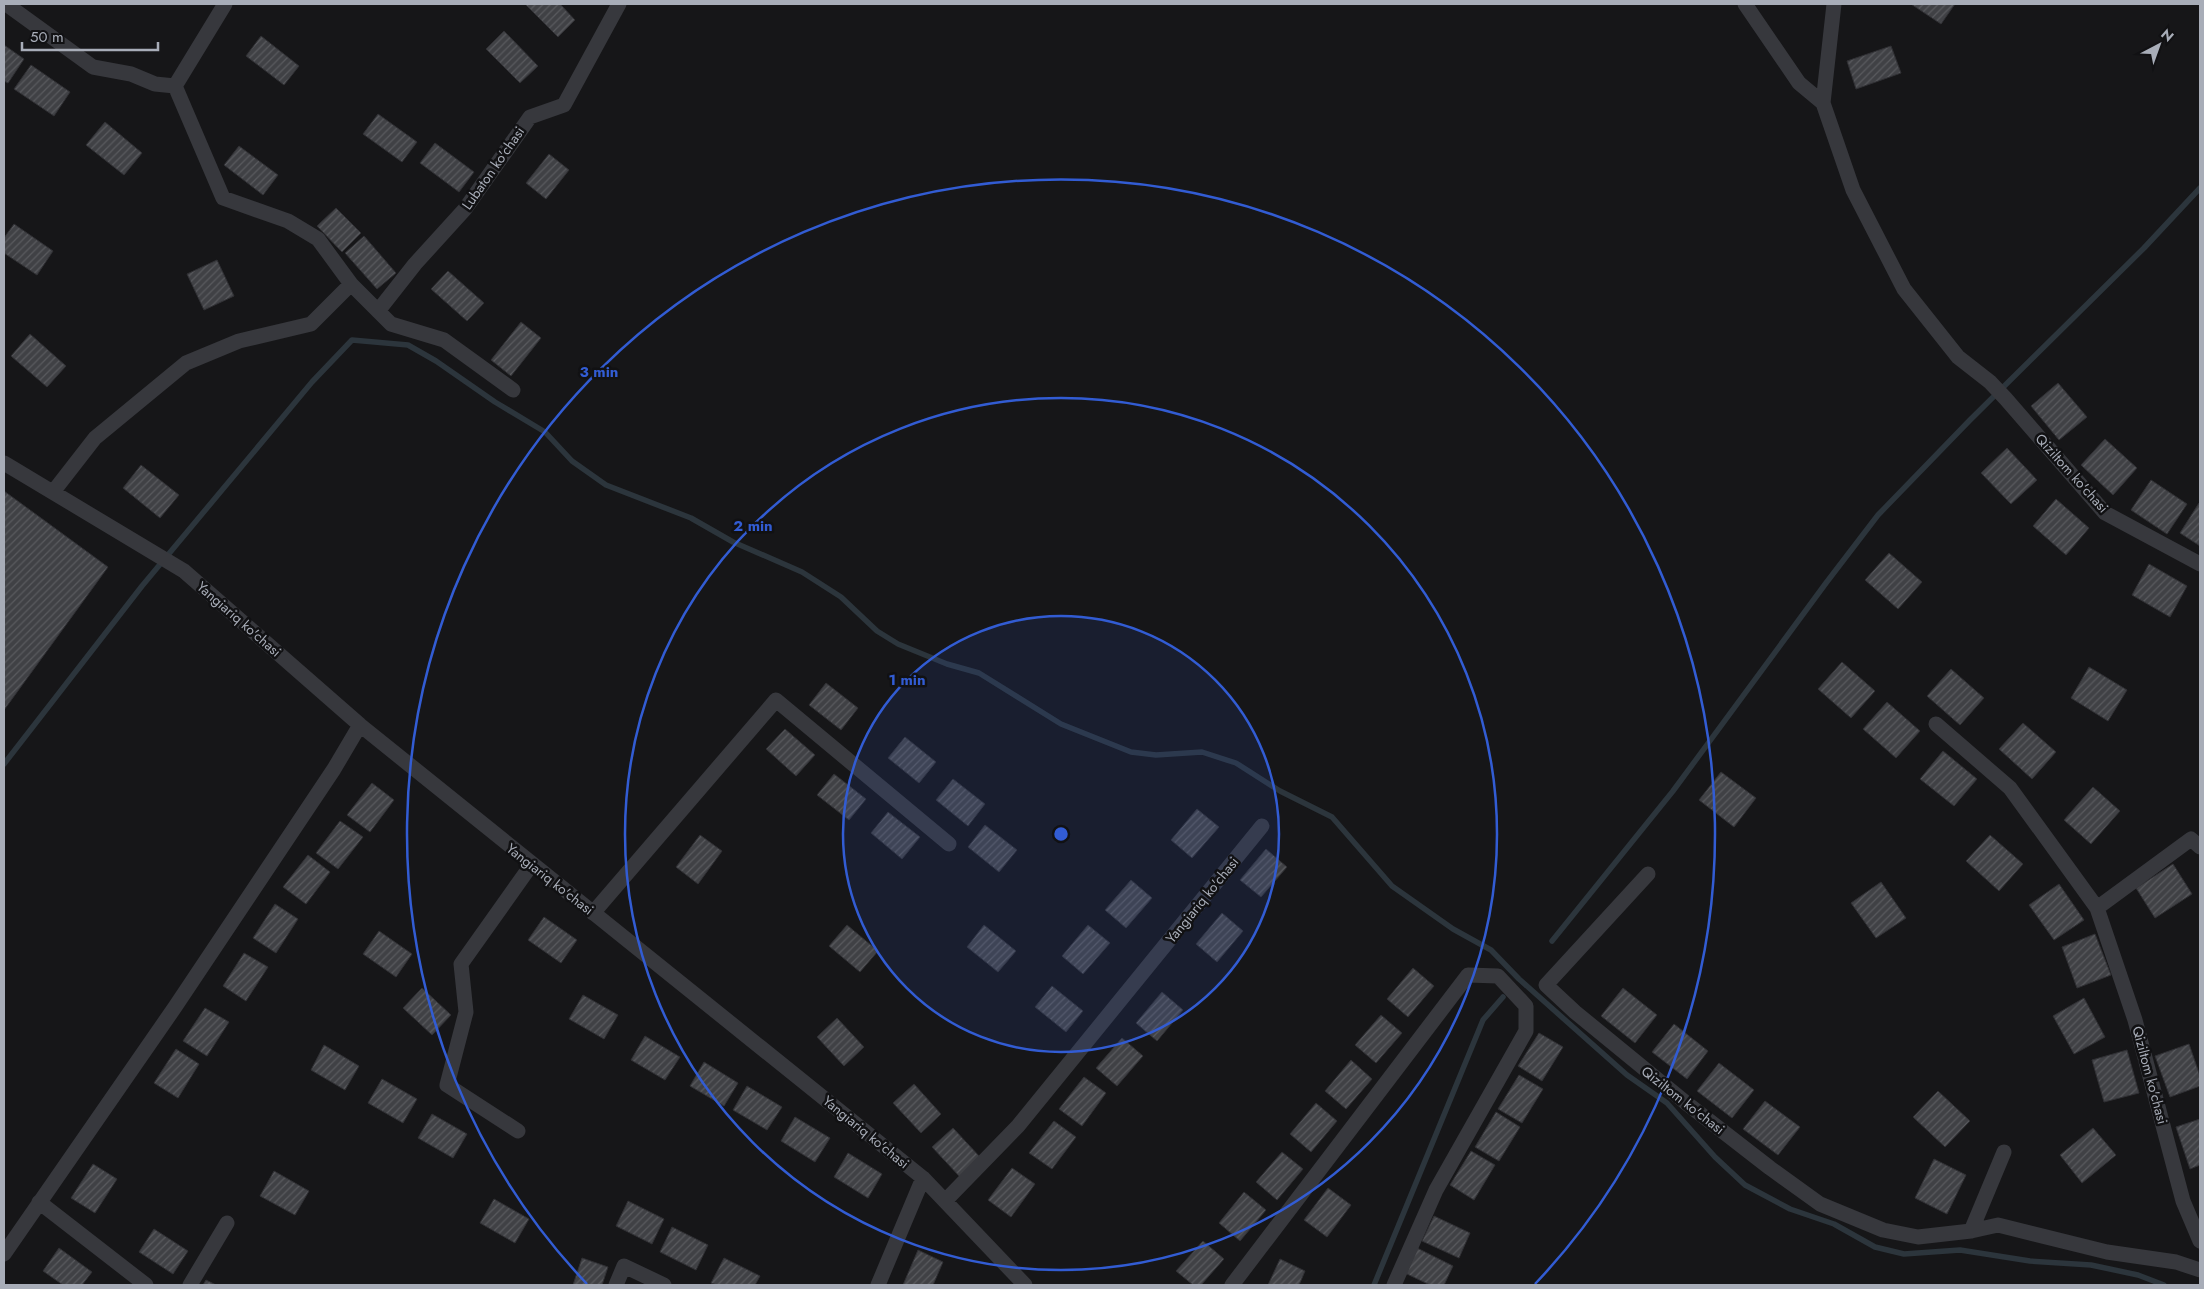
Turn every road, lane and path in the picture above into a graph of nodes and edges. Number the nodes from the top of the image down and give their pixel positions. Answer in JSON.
{"nodes":[{"id":1,"x":6,"y":4,"type":"edge"},
{"id":2,"x":225,"y":4,"type":"edge"},
{"id":3,"x":619,"y":4,"type":"edge"},
{"id":4,"x":1745,"y":4,"type":"edge"},
{"id":5,"x":1834,"y":4,"type":"edge"},
{"id":6,"x":175,"y":86,"type":"junction"},
{"id":7,"x":1823,"y":103,"type":"junction"},
{"id":8,"x":351,"y":284,"type":"junction"},
{"id":9,"x":378,"y":311,"type":"junction"},
{"id":10,"x":512,"y":390,"type":"dead end"},
{"id":11,"x":4,"y":463,"type":"edge"},
{"id":12,"x":53,"y":492,"type":"junction"},
{"id":13,"x":2200,"y":564,"type":"edge"},
{"id":14,"x":1936,"y":724,"type":"dead end"},
{"id":15,"x":360,"y":725,"type":"junction"},
{"id":16,"x":1262,"y":826,"type":"dead end"},
{"id":17,"x":949,"y":844,"type":"dead end"},
{"id":18,"x":2200,"y":847,"type":"edge"},
{"id":19,"x":532,"y":864,"type":"junction"},
{"id":20,"x":1648,"y":874,"type":"dead end"},
{"id":21,"x":2097,"y":908,"type":"junction"},
{"id":22,"x":593,"y":913,"type":"junction"},
{"id":23,"x":518,"y":1131,"type":"dead end"},
{"id":24,"x":2004,"y":1152,"type":"dead end"},
{"id":25,"x":922,"y":1178,"type":"junction"},
{"id":26,"x":946,"y":1200,"type":"junction"},
{"id":27,"x":39,"y":1202,"type":"junction"},
{"id":28,"x":227,"y":1223,"type":"dead end"},
{"id":29,"x":1971,"y":1231,"type":"junction"},
{"id":30,"x":2200,"y":1241,"type":"edge"},
{"id":31,"x":4,"y":1254,"type":"edge"},
{"id":32,"x":2200,"y":1270,"type":"edge"},
{"id":33,"x":146,"y":1285,"type":"edge"},
{"id":34,"x":190,"y":1285,"type":"edge"},
{"id":35,"x":616,"y":1285,"type":"edge"},
{"id":36,"x":664,"y":1285,"type":"edge"},
{"id":37,"x":878,"y":1285,"type":"edge"},
{"id":38,"x":1025,"y":1285,"type":"edge"},
{"id":39,"x":1232,"y":1285,"type":"edge"},
{"id":40,"x":1394,"y":1285,"type":"edge"}],
"edges":[{"from":1,"to":6,"type":"street"},
{"from":2,"to":6,"type":"street"},
{"from":3,"to":9,"type":"street","name":"Lubaton ko'chasi"},
{"from":4,"to":7,"type":"street"},
{"from":5,"to":7,"type":"street"},
{"from":6,"to":8,"type":"street"},
{"from":7,"to":13,"type":"street","name":"Qiziltom ko'chasi"},
{"from":8,"to":9,"type":"street"},
{"from":8,"to":12,"type":"street"},
{"from":9,"to":10,"type":"street"},
{"from":11,"to":12,"type":"street","name":"Yangiariq ko'chasi"},
{"from":12,"to":15,"type":"street","name":"Yangiariq ko'chasi"},
{"from":14,"to":21,"type":"street","name":"Qiziltom ko'chasi"},
{"from":15,"to":19,"type":"street","name":"Yangiariq ko'chasi"},
{"from":15,"to":27,"type":"street"},
{"from":16,"to":26,"type":"street","name":"Yangiariq ko'chasi"},
{"from":17,"to":22,"type":"street"},
{"from":18,"to":21,"type":"street"},
{"from":19,"to":22,"type":"street","name":"Yangiariq ko'chasi"},
{"from":19,"to":23,"type":"street"},
{"from":20,"to":29,"type":"street","name":"Qiziltom ko'chasi"},
{"from":21,"to":30,"type":"street","name":"Qiziltom ko'chasi"},
{"from":22,"to":25,"type":"street","name":"Yangiariq ko'chasi"},
{"from":24,"to":29,"type":"street"},
{"from":25,"to":26,"type":"street","name":"Yangiariq ko'chasi"},
{"from":25,"to":37,"type":"street","name":"Yangiariq ko'chasi"},
{"from":26,"to":38,"type":"street","name":"Yangiariq ko'chasi"},
{"from":27,"to":31,"type":"street"},
{"from":27,"to":33,"type":"street"},
{"from":28,"to":34,"type":"street"},
{"from":29,"to":32,"type":"street","name":"Qiziltom ko'chasi"},
{"from":35,"to":36,"type":"street"},
{"from":39,"to":40,"type":"street"}]}
